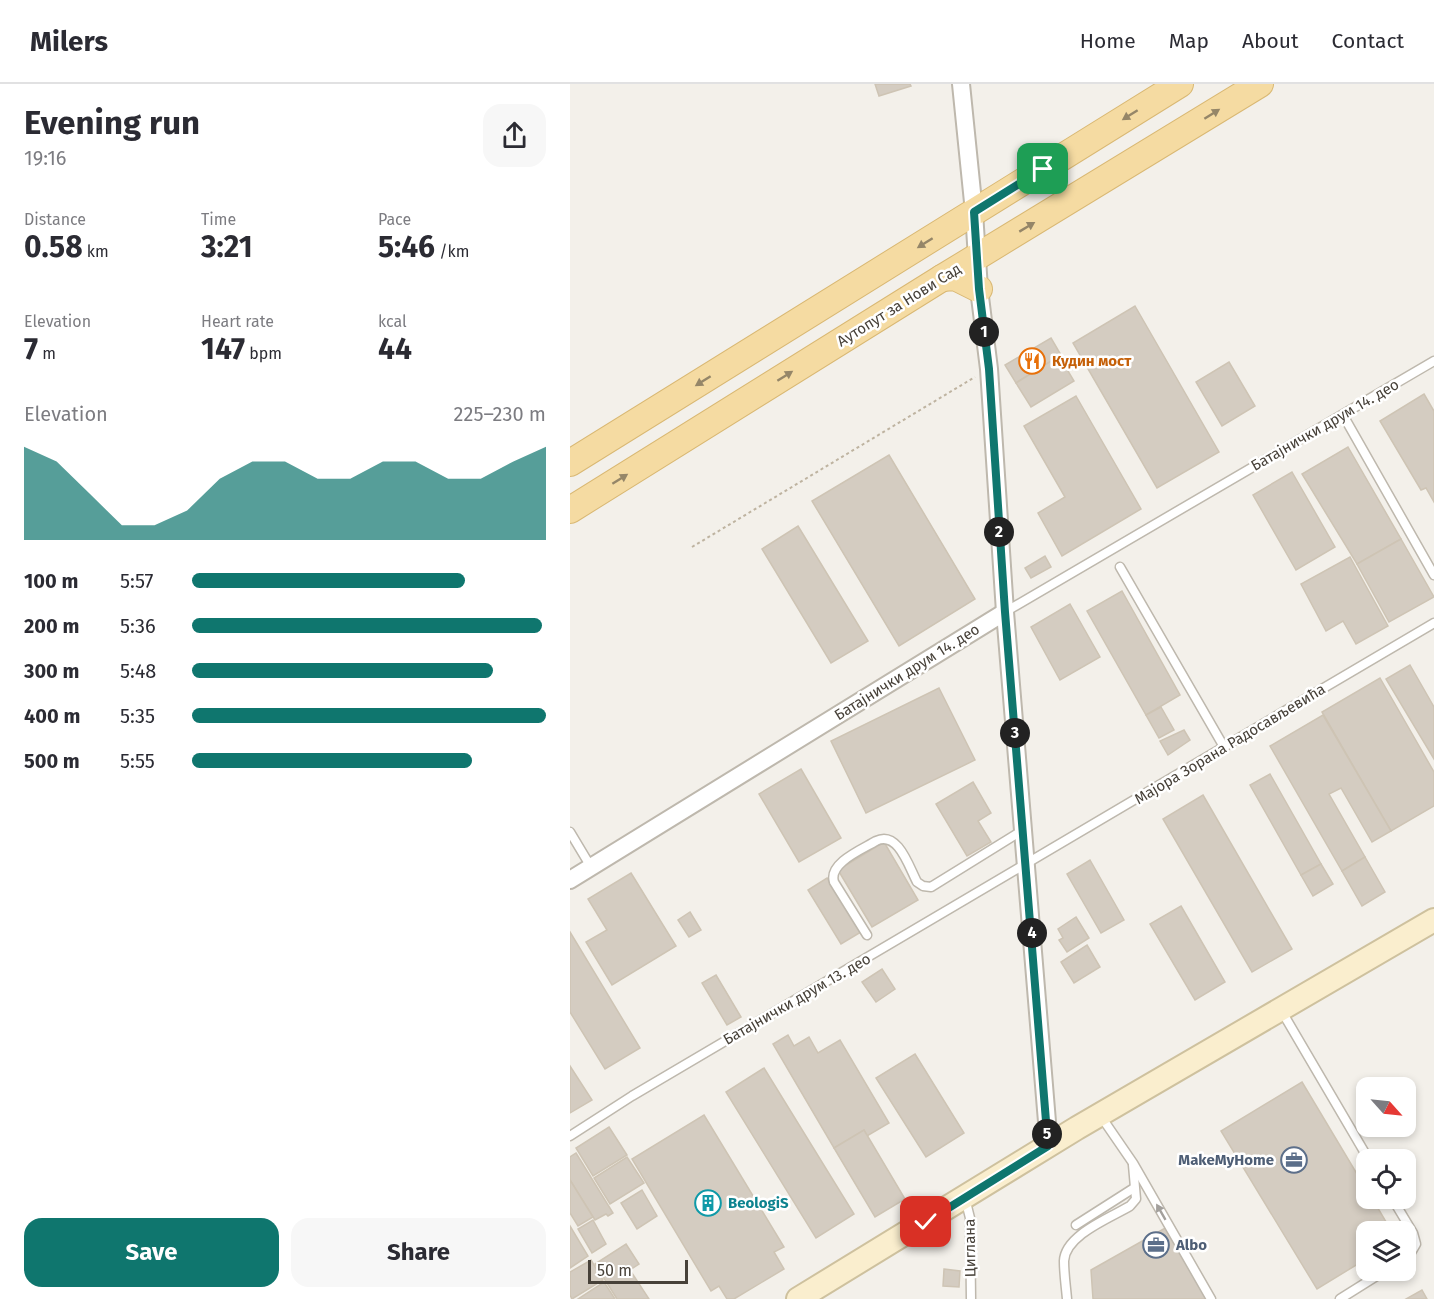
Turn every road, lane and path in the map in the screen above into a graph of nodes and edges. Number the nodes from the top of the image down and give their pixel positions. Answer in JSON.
{"nodes":[{"id":1,"x":961,"y":84,"type":"edge"},
{"id":2,"x":1180,"y":84,"type":"edge"},
{"id":3,"x":1260,"y":84,"type":"edge"},
{"id":4,"x":974,"y":212,"type":"junction"},
{"id":5,"x":977,"y":257,"type":"junction"},
{"id":6,"x":942,"y":278,"type":"junction"},
{"id":7,"x":979,"y":289,"type":"junction"},
{"id":8,"x":1434,"y":361,"type":"edge"},
{"id":9,"x":989,"y":369,"type":"junction"},
{"id":10,"x":1343,"y":415,"type":"junction"},
{"id":11,"x":570,"y":463,"type":"edge"},
{"id":12,"x":570,"y":510,"type":"edge"},
{"id":13,"x":692,"y":548,"type":"dead end"},
{"id":14,"x":1120,"y":567,"type":"dead end"},
{"id":15,"x":1434,"y":575,"type":"edge"},
{"id":16,"x":1005,"y":612,"type":"junction"},
{"id":17,"x":1434,"y":623,"type":"edge"},
{"id":18,"x":1224,"y":747,"type":"junction"},
{"id":19,"x":1023,"y":830,"type":"junction"},
{"id":20,"x":570,"y":832,"type":"edge"},
{"id":21,"x":1026,"y":865,"type":"junction"},
{"id":22,"x":591,"y":867,"type":"junction"},
{"id":23,"x":570,"y":880,"type":"edge"},
{"id":24,"x":1434,"y":920,"type":"edge"},
{"id":25,"x":867,"y":935,"type":"dead end"},
{"id":26,"x":1280,"y":1010,"type":"junction"},
{"id":27,"x":1100,"y":1115,"type":"junction"},
{"id":28,"x":570,"y":1136,"type":"edge"},
{"id":29,"x":1048,"y":1146,"type":"junction"},
{"id":30,"x":1362,"y":1149,"type":"edge"},
{"id":31,"x":1133,"y":1163,"type":"junction"},
{"id":32,"x":1134,"y":1188,"type":"junction"},
{"id":33,"x":965,"y":1198,"type":"junction"},
{"id":34,"x":1076,"y":1225,"type":"dead end"},
{"id":35,"x":1369,"y":1281,"type":"edge"},
{"id":36,"x":798,"y":1299,"type":"edge"},
{"id":37,"x":971,"y":1299,"type":"edge"},
{"id":38,"x":1067,"y":1299,"type":"edge"},
{"id":39,"x":1211,"y":1299,"type":"edge"},
{"id":40,"x":1340,"y":1299,"type":"edge"}],
"edges":[{"from":1,"to":4,"type":"street"},
{"from":2,"to":4,"type":"main road","one_way":true},
{"from":5,"to":3,"type":"main road","name":"Аутопут за Нови Сад","one_way":true},
{"from":4,"to":5,"type":"street"},
{"from":4,"to":11,"type":"main road","one_way":true},
{"from":5,"to":6,"type":"main road","name":"Аутопут за Нови Сад"},
{"from":5,"to":7,"type":"street"},
{"from":6,"to":7,"type":"main road"},
{"from":12,"to":6,"type":"main road","name":"Аутопут за Нови Сад","one_way":true},
{"from":7,"to":9,"type":"street"},
{"from":8,"to":10,"type":"lane","name":"Батајнички друм 14. део"},
{"from":9,"to":13,"type":"path"},
{"from":9,"to":16,"type":"street"},
{"from":10,"to":15,"type":"lane"},
{"from":10,"to":16,"type":"lane","name":"Батајнички друм 14. део"},
{"from":14,"to":18,"type":"lane"},
{"from":16,"to":19,"type":"street"},
{"from":16,"to":22,"type":"street","name":"Батајнички друм 14. део"},
{"from":17,"to":18,"type":"lane","name":"Мајора Зорана Радосављевића"},
{"from":18,"to":21,"type":"lane","name":"Мајора Зорана Радосављевића"},
{"from":19,"to":21,"type":"street"},
{"from":19,"to":25,"type":"lane"},
{"from":20,"to":22,"type":"lane"},
{"from":21,"to":28,"type":"lane","name":"Батајнички друм 13. део"},
{"from":21,"to":29,"type":"street"},
{"from":22,"to":23,"type":"street","name":"Батајнички друм 14. део"},
{"from":24,"to":26,"type":"main road"},
{"from":26,"to":27,"type":"main road"},
{"from":26,"to":30,"type":"lane"},
{"from":27,"to":29,"type":"main road"},
{"from":27,"to":31,"type":"lane"},
{"from":29,"to":33,"type":"main road"},
{"from":31,"to":32,"type":"lane"},
{"from":39,"to":31,"type":"lane","one_way":true},
{"from":32,"to":34,"type":"lane"},
{"from":32,"to":38,"type":"lane"},
{"from":33,"to":36,"type":"main road"},
{"from":33,"to":37,"type":"lane","name":"Циглана"},
{"from":35,"to":40,"type":"lane"}]}
